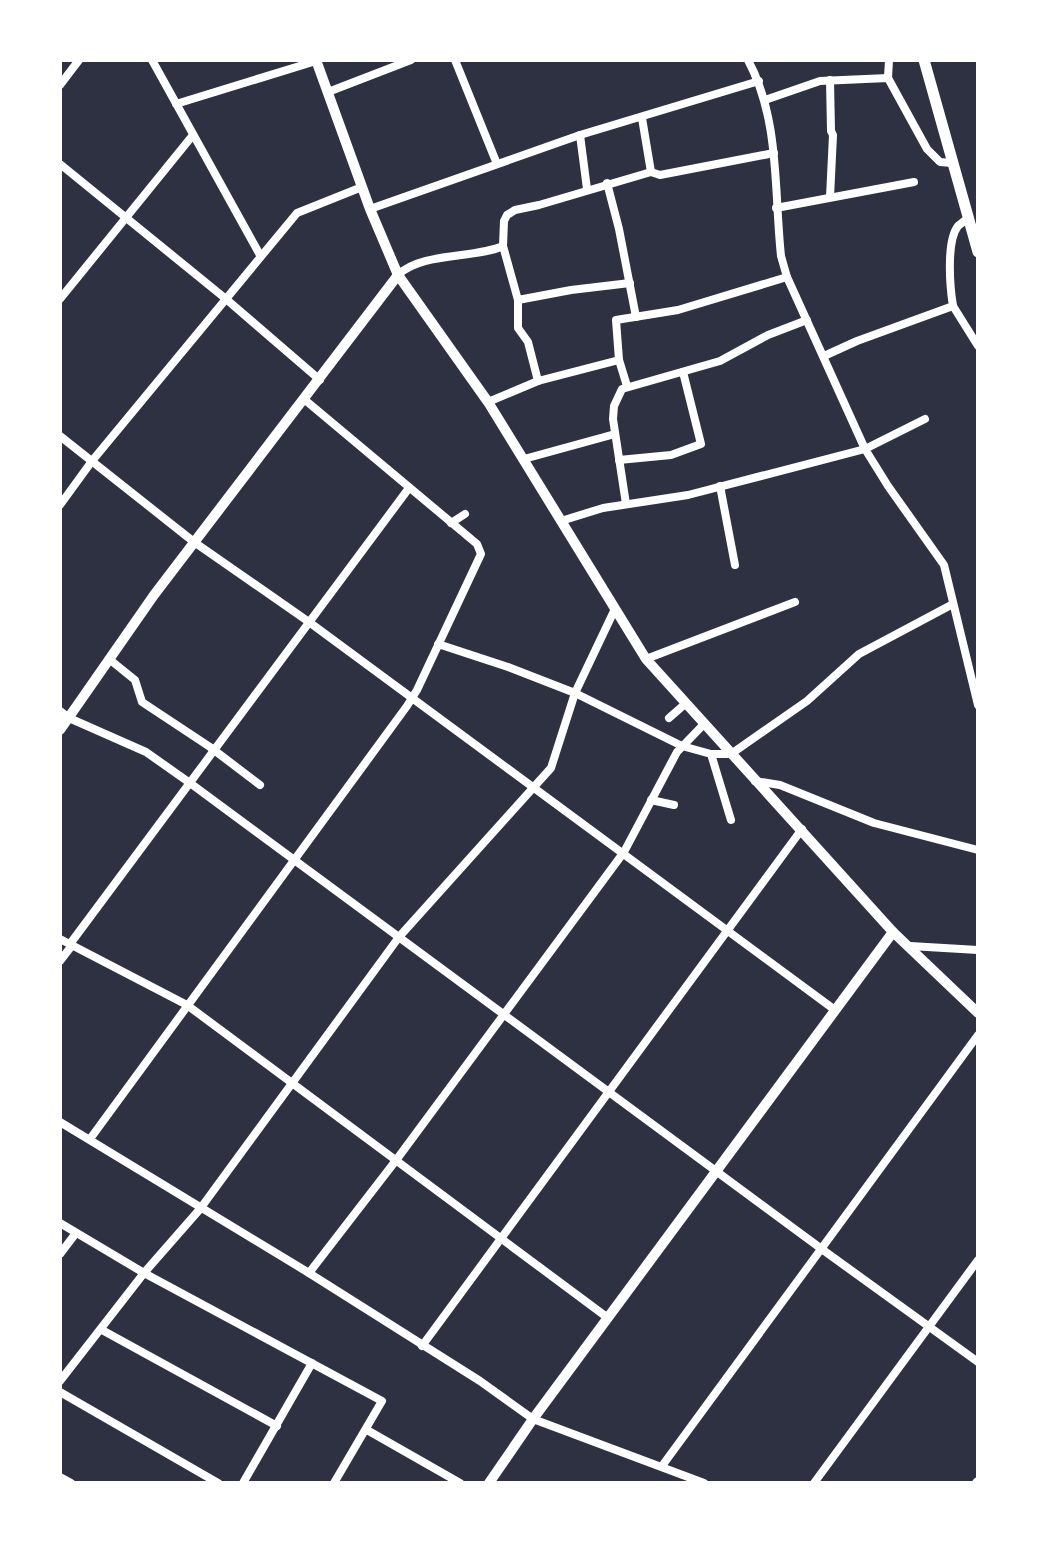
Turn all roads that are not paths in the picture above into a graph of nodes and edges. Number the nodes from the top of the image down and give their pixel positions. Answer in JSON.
{"nodes":[{"id":1,"x":79,"y":60,"type":"edge"},
{"id":2,"x":152,"y":60,"type":"edge"},
{"id":3,"x":316,"y":60,"type":"edge"},
{"id":4,"x":411,"y":60,"type":"edge"},
{"id":5,"x":455,"y":60,"type":"edge"},
{"id":6,"x":748,"y":60,"type":"edge"},
{"id":7,"x":889,"y":60,"type":"edge"},
{"id":8,"x":924,"y":60,"type":"edge"},
{"id":9,"x":888,"y":78,"type":"junction"},
{"id":10,"x":830,"y":80,"type":"junction"},
{"id":11,"x":759,"y":81,"type":"junction"},
{"id":12,"x":60,"y":85,"type":"edge"},
{"id":13,"x":328,"y":92,"type":"junction"},
{"id":14,"x":765,"y":100,"type":"junction"},
{"id":15,"x":176,"y":104,"type":"junction"},
{"id":16,"x":642,"y":118,"type":"junction"},
{"id":17,"x":193,"y":135,"type":"junction"},
{"id":18,"x":580,"y":135,"type":"junction"},
{"id":19,"x":774,"y":153,"type":"junction"},
{"id":20,"x":952,"y":163,"type":"junction"},
{"id":21,"x":60,"y":164,"type":"edge"},
{"id":22,"x":497,"y":164,"type":"junction"},
{"id":23,"x":651,"y":172,"type":"junction"},
{"id":24,"x":914,"y":182,"type":"dead end"},
{"id":25,"x":607,"y":183,"type":"junction"},
{"id":26,"x":362,"y":187,"type":"junction"},
{"id":27,"x":587,"y":189,"type":"junction"},
{"id":28,"x":830,"y":197,"type":"junction"},
{"id":29,"x":776,"y":208,"type":"junction"},
{"id":30,"x":370,"y":209,"type":"junction"},
{"id":31,"x":125,"y":217,"type":"junction"},
{"id":32,"x":968,"y":218,"type":"junction"},
{"id":33,"x":503,"y":246,"type":"junction"},
{"id":34,"x":978,"y":252,"type":"edge"},
{"id":35,"x":260,"y":255,"type":"junction"},
{"id":36,"x":398,"y":275,"type":"junction"},
{"id":37,"x":787,"y":277,"type":"junction"},
{"id":38,"x":630,"y":283,"type":"junction"},
{"id":39,"x":60,"y":299,"type":"edge"},
{"id":40,"x":226,"y":299,"type":"junction"},
{"id":41,"x":518,"y":300,"type":"junction"},
{"id":42,"x":953,"y":306,"type":"junction"},
{"id":43,"x":636,"y":317,"type":"junction"},
{"id":44,"x":807,"y":320,"type":"junction"},
{"id":45,"x":978,"y":346,"type":"edge"},
{"id":46,"x":824,"y":356,"type":"junction"},
{"id":47,"x":619,"y":360,"type":"junction"},
{"id":48,"x":683,"y":372,"type":"junction"},
{"id":49,"x":320,"y":380,"type":"junction"},
{"id":50,"x":538,"y":381,"type":"junction"},
{"id":51,"x":627,"y":386,"type":"junction"},
{"id":52,"x":305,"y":400,"type":"junction"},
{"id":53,"x":488,"y":402,"type":"junction"},
{"id":54,"x":925,"y":419,"type":"dead end"},
{"id":55,"x":615,"y":434,"type":"junction"},
{"id":56,"x":60,"y":436,"type":"edge"},
{"id":57,"x":865,"y":449,"type":"junction"},
{"id":58,"x":524,"y":459,"type":"junction"},
{"id":59,"x":619,"y":460,"type":"junction"},
{"id":60,"x":92,"y":461,"type":"junction"},
{"id":61,"x":720,"y":486,"type":"junction"},
{"id":62,"x":409,"y":488,"type":"junction"},
{"id":63,"x":626,"y":504,"type":"junction"},
{"id":64,"x":60,"y":505,"type":"edge"},
{"id":65,"x":465,"y":514,"type":"dead end"},
{"id":66,"x":561,"y":521,"type":"junction"},
{"id":67,"x":451,"y":523,"type":"junction"},
{"id":68,"x":194,"y":542,"type":"junction"},
{"id":69,"x":735,"y":565,"type":"dead end"},
{"id":70,"x":795,"y":602,"type":"dead end"},
{"id":71,"x":953,"y":604,"type":"junction"},
{"id":72,"x":614,"y":611,"type":"junction"},
{"id":73,"x":309,"y":622,"type":"junction"},
{"id":74,"x":438,"y":644,"type":"junction"},
{"id":75,"x":109,"y":659,"type":"junction"},
{"id":76,"x":646,"y":659,"type":"junction"},
{"id":77,"x":575,"y":693,"type":"junction"},
{"id":78,"x":412,"y":698,"type":"junction"},
{"id":79,"x":685,"y":704,"type":"junction"},
{"id":80,"x":978,"y":705,"type":"edge"},
{"id":81,"x":60,"y":711,"type":"edge"},
{"id":82,"x":69,"y":718,"type":"junction"},
{"id":83,"x":669,"y":718,"type":"dead end"},
{"id":84,"x":704,"y":724,"type":"junction"},
{"id":85,"x":60,"y":730,"type":"edge"},
{"id":86,"x":682,"y":746,"type":"junction"},
{"id":87,"x":213,"y":751,"type":"junction"},
{"id":88,"x":711,"y":754,"type":"junction"},
{"id":89,"x":731,"y":754,"type":"junction"},
{"id":90,"x":755,"y":781,"type":"junction"},
{"id":91,"x":190,"y":783,"type":"junction"},
{"id":92,"x":260,"y":785,"type":"dead end"},
{"id":93,"x":532,"y":787,"type":"junction"},
{"id":94,"x":651,"y":800,"type":"junction"},
{"id":95,"x":674,"y":805,"type":"dead end"},
{"id":96,"x":731,"y":820,"type":"dead end"},
{"id":97,"x":802,"y":829,"type":"junction"},
{"id":98,"x":978,"y":850,"type":"edge"},
{"id":99,"x":624,"y":852,"type":"junction"},
{"id":100,"x":293,"y":860,"type":"junction"},
{"id":101,"x":725,"y":931,"type":"junction"},
{"id":102,"x":893,"y":932,"type":"junction"},
{"id":103,"x":399,"y":937,"type":"junction"},
{"id":104,"x":60,"y":939,"type":"edge"},
{"id":105,"x":70,"y":944,"type":"junction"},
{"id":106,"x":910,"y":946,"type":"junction"},
{"id":107,"x":978,"y":950,"type":"edge"},
{"id":108,"x":60,"y":961,"type":"edge"},
{"id":109,"x":187,"y":1005,"type":"junction"},
{"id":110,"x":835,"y":1010,"type":"junction"},
{"id":111,"x":504,"y":1013,"type":"junction"},
{"id":112,"x":978,"y":1013,"type":"edge"},
{"id":113,"x":978,"y":1035,"type":"edge"},
{"id":114,"x":293,"y":1084,"type":"junction"},
{"id":115,"x":608,"y":1092,"type":"junction"},
{"id":116,"x":60,"y":1122,"type":"edge"},
{"id":117,"x":90,"y":1139,"type":"junction"},
{"id":118,"x":397,"y":1159,"type":"junction"},
{"id":119,"x":716,"y":1172,"type":"junction"},
{"id":120,"x":200,"y":1209,"type":"junction"},
{"id":121,"x":60,"y":1223,"type":"edge"},
{"id":122,"x":76,"y":1233,"type":"junction"},
{"id":123,"x":502,"y":1240,"type":"junction"},
{"id":124,"x":823,"y":1250,"type":"junction"},
{"id":125,"x":60,"y":1254,"type":"edge"},
{"id":126,"x":978,"y":1260,"type":"edge"},
{"id":127,"x":144,"y":1273,"type":"junction"},
{"id":128,"x":309,"y":1273,"type":"junction"},
{"id":129,"x":608,"y":1318,"type":"junction"},
{"id":130,"x":928,"y":1327,"type":"junction"},
{"id":131,"x":102,"y":1330,"type":"junction"},
{"id":132,"x":422,"y":1346,"type":"junction"},
{"id":133,"x":978,"y":1362,"type":"edge"},
{"id":134,"x":312,"y":1363,"type":"junction"},
{"id":135,"x":60,"y":1381,"type":"edge"},
{"id":136,"x":60,"y":1392,"type":"edge"},
{"id":137,"x":533,"y":1419,"type":"junction"},
{"id":138,"x":277,"y":1426,"type":"junction"},
{"id":139,"x":367,"y":1430,"type":"junction"},
{"id":140,"x":662,"y":1466,"type":"junction"},
{"id":141,"x":60,"y":1477,"type":"edge"},
{"id":142,"x":71,"y":1483,"type":"edge"},
{"id":143,"x":218,"y":1483,"type":"edge"},
{"id":144,"x":243,"y":1483,"type":"edge"},
{"id":145,"x":334,"y":1483,"type":"edge"},
{"id":146,"x":460,"y":1483,"type":"edge"},
{"id":147,"x":489,"y":1483,"type":"edge"},
{"id":148,"x":704,"y":1483,"type":"edge"},
{"id":149,"x":814,"y":1483,"type":"edge"}],
"edges":[{"from":1,"to":12,"type":"street"},
{"from":2,"to":15,"type":"street"},
{"from":3,"to":13,"type":"street"},
{"from":3,"to":15,"type":"street"},
{"from":4,"to":13,"type":"street"},
{"from":5,"to":22,"type":"street"},
{"from":6,"to":11,"type":"street"},
{"from":7,"to":9,"type":"street"},
{"from":8,"to":20,"type":"main road"},
{"from":9,"to":10,"type":"street"},
{"from":9,"to":20,"type":"street"},
{"from":10,"to":14,"type":"street"},
{"from":10,"to":28,"type":"street"},
{"from":11,"to":14,"type":"street"},
{"from":11,"to":16,"type":"street"},
{"from":13,"to":26,"type":"street"},
{"from":14,"to":19,"type":"street"},
{"from":15,"to":17,"type":"street"},
{"from":16,"to":18,"type":"street"},
{"from":16,"to":23,"type":"street"},
{"from":17,"to":31,"type":"street"},
{"from":17,"to":35,"type":"street"},
{"from":18,"to":22,"type":"street"},
{"from":18,"to":27,"type":"street"},
{"from":19,"to":23,"type":"street"},
{"from":19,"to":29,"type":"street"},
{"from":20,"to":32,"type":"main road"},
{"from":21,"to":31,"type":"street"},
{"from":22,"to":30,"type":"street"},
{"from":23,"to":25,"type":"street"},
{"from":24,"to":28,"type":"street"},
{"from":25,"to":27,"type":"street"},
{"from":25,"to":38,"type":"street"},
{"from":26,"to":30,"type":"street"},
{"from":26,"to":35,"type":"street"},
{"from":27,"to":33,"type":"street"},
{"from":28,"to":29,"type":"street"},
{"from":29,"to":37,"type":"street"},
{"from":30,"to":36,"type":"street"},
{"from":31,"to":39,"type":"street"},
{"from":31,"to":40,"type":"street"},
{"from":32,"to":34,"type":"main road"},
{"from":32,"to":42,"type":"street"},
{"from":33,"to":36,"type":"street"},
{"from":33,"to":41,"type":"street"},
{"from":35,"to":40,"type":"street"},
{"from":36,"to":49,"type":"street"},
{"from":36,"to":53,"type":"street"},
{"from":37,"to":43,"type":"street"},
{"from":37,"to":44,"type":"street"},
{"from":38,"to":41,"type":"street"},
{"from":38,"to":43,"type":"street"},
{"from":40,"to":49,"type":"street"},
{"from":40,"to":60,"type":"street"},
{"from":41,"to":50,"type":"street"},
{"from":42,"to":45,"type":"street"},
{"from":42,"to":46,"type":"street"},
{"from":43,"to":47,"type":"street"},
{"from":44,"to":46,"type":"street"},
{"from":44,"to":48,"type":"street"},
{"from":46,"to":57,"type":"street"},
{"from":47,"to":50,"type":"street"},
{"from":47,"to":51,"type":"street"},
{"from":48,"to":51,"type":"street"},
{"from":48,"to":59,"type":"street"},
{"from":49,"to":52,"type":"street"},
{"from":50,"to":53,"type":"street"},
{"from":51,"to":55,"type":"street"},
{"from":52,"to":62,"type":"street"},
{"from":52,"to":68,"type":"street"},
{"from":53,"to":58,"type":"street"},
{"from":54,"to":57,"type":"street"},
{"from":55,"to":58,"type":"street"},
{"from":55,"to":59,"type":"street"},
{"from":56,"to":60,"type":"street"},
{"from":57,"to":61,"type":"street"},
{"from":57,"to":71,"type":"street"},
{"from":58,"to":66,"type":"street"},
{"from":59,"to":63,"type":"street"},
{"from":60,"to":64,"type":"street"},
{"from":60,"to":68,"type":"street"},
{"from":61,"to":63,"type":"street"},
{"from":61,"to":69,"type":"street"},
{"from":62,"to":67,"type":"street"},
{"from":62,"to":73,"type":"street"},
{"from":63,"to":66,"type":"street"},
{"from":65,"to":67,"type":"street"},
{"from":66,"to":72,"type":"street"},
{"from":67,"to":74,"type":"street"},
{"from":68,"to":73,"type":"street"},
{"from":68,"to":75,"type":"street"},
{"from":70,"to":76,"type":"street"},
{"from":71,"to":80,"type":"street"},
{"from":71,"to":89,"type":"street"},
{"from":72,"to":76,"type":"street"},
{"from":72,"to":77,"type":"street"},
{"from":73,"to":78,"type":"street"},
{"from":73,"to":87,"type":"street"},
{"from":74,"to":77,"type":"street"},
{"from":74,"to":78,"type":"street"},
{"from":75,"to":82,"type":"street"},
{"from":75,"to":87,"type":"street"},
{"from":76,"to":79,"type":"street"},
{"from":77,"to":86,"type":"street"},
{"from":77,"to":93,"type":"street"},
{"from":78,"to":93,"type":"street"},
{"from":78,"to":100,"type":"street"},
{"from":79,"to":83,"type":"street"},
{"from":79,"to":84,"type":"street"},
{"from":81,"to":82,"type":"street"},
{"from":82,"to":85,"type":"street"},
{"from":82,"to":91,"type":"street"},
{"from":84,"to":86,"type":"street"},
{"from":84,"to":89,"type":"street"},
{"from":86,"to":88,"type":"street"},
{"from":86,"to":94,"type":"street"},
{"from":87,"to":91,"type":"street"},
{"from":87,"to":92,"type":"street"},
{"from":88,"to":89,"type":"street"},
{"from":88,"to":96,"type":"street"},
{"from":89,"to":90,"type":"street"},
{"from":90,"to":97,"type":"street"},
{"from":90,"to":98,"type":"street"},
{"from":91,"to":100,"type":"street"},
{"from":91,"to":105,"type":"street"},
{"from":93,"to":99,"type":"street"},
{"from":93,"to":103,"type":"street"},
{"from":94,"to":95,"type":"street"},
{"from":94,"to":99,"type":"street"},
{"from":97,"to":101,"type":"street"},
{"from":97,"to":102,"type":"street"},
{"from":99,"to":101,"type":"street"},
{"from":99,"to":111,"type":"street"},
{"from":100,"to":103,"type":"street"},
{"from":100,"to":109,"type":"street"},
{"from":101,"to":110,"type":"street"},
{"from":101,"to":115,"type":"street"},
{"from":102,"to":106,"type":"street"},
{"from":102,"to":110,"type":"street"},
{"from":103,"to":111,"type":"street"},
{"from":103,"to":114,"type":"street"},
{"from":104,"to":105,"type":"street"},
{"from":105,"to":108,"type":"street"},
{"from":105,"to":109,"type":"street"},
{"from":106,"to":107,"type":"street"},
{"from":106,"to":112,"type":"street"},
{"from":109,"to":114,"type":"street"},
{"from":109,"to":117,"type":"street"},
{"from":110,"to":119,"type":"street"},
{"from":111,"to":115,"type":"street"},
{"from":111,"to":118,"type":"street"},
{"from":113,"to":124,"type":"street"},
{"from":114,"to":118,"type":"street"},
{"from":114,"to":120,"type":"street"},
{"from":115,"to":119,"type":"street"},
{"from":115,"to":123,"type":"street"},
{"from":116,"to":117,"type":"street"},
{"from":117,"to":120,"type":"street"},
{"from":118,"to":123,"type":"street"},
{"from":118,"to":128,"type":"street"},
{"from":119,"to":124,"type":"street"},
{"from":119,"to":129,"type":"street"},
{"from":120,"to":127,"type":"street"},
{"from":120,"to":128,"type":"street"},
{"from":121,"to":122,"type":"street"},
{"from":122,"to":125,"type":"street"},
{"from":122,"to":127,"type":"street"},
{"from":123,"to":129,"type":"street"},
{"from":123,"to":132,"type":"street"},
{"from":124,"to":130,"type":"street"},
{"from":124,"to":140,"type":"street"},
{"from":126,"to":130,"type":"street"},
{"from":127,"to":131,"type":"street"},
{"from":127,"to":134,"type":"street"},
{"from":128,"to":132,"type":"street"},
{"from":129,"to":137,"type":"street"},
{"from":130,"to":133,"type":"street"},
{"from":130,"to":149,"type":"street"},
{"from":131,"to":135,"type":"street"},
{"from":131,"to":138,"type":"street"},
{"from":132,"to":137,"type":"street"},
{"from":134,"to":138,"type":"street"},
{"from":134,"to":139,"type":"street"},
{"from":136,"to":143,"type":"street"},
{"from":137,"to":140,"type":"street"},
{"from":137,"to":147,"type":"street"},
{"from":138,"to":144,"type":"street"},
{"from":139,"to":145,"type":"street"},
{"from":139,"to":146,"type":"street"},
{"from":140,"to":148,"type":"street"},
{"from":141,"to":142,"type":"street"}]}
